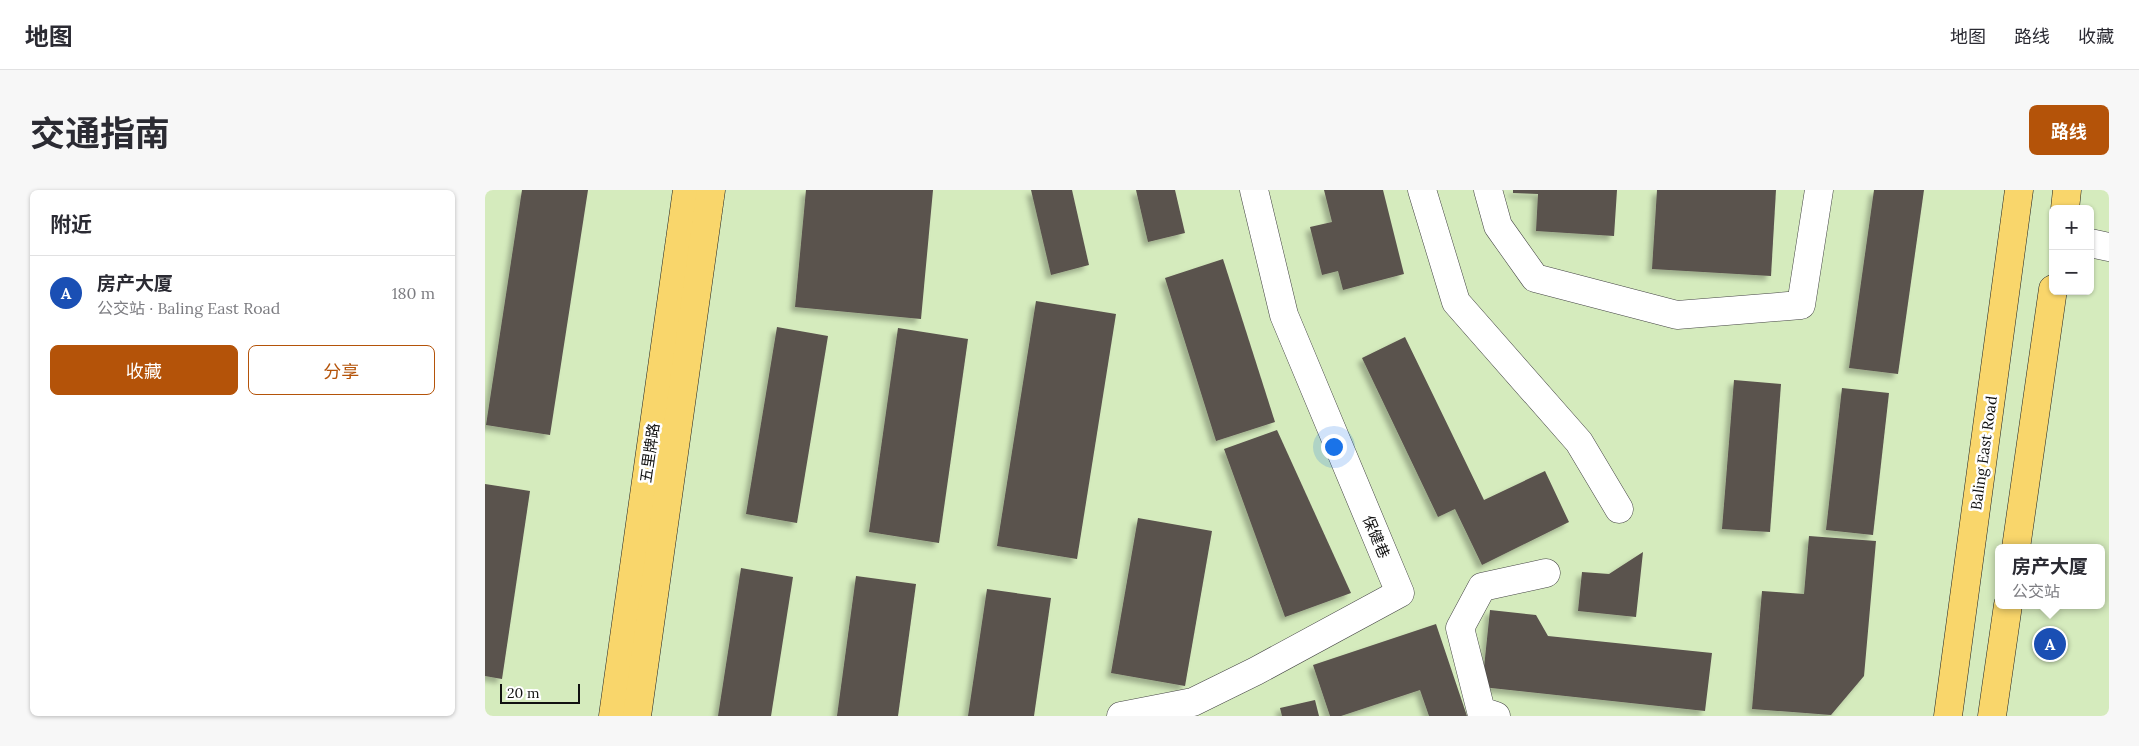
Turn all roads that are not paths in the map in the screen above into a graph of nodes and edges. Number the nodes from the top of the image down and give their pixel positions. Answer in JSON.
{"nodes":[{"id":1,"x":687,"y":190,"type":"edge"},
{"id":2,"x":711,"y":190,"type":"edge"},
{"id":3,"x":1254,"y":190,"type":"edge"},
{"id":4,"x":1421,"y":190,"type":"edge"},
{"id":5,"x":1488,"y":190,"type":"edge"},
{"id":6,"x":1819,"y":190,"type":"edge"},
{"id":7,"x":2019,"y":190,"type":"edge"},
{"id":8,"x":2067,"y":190,"type":"edge"},
{"id":9,"x":2065,"y":205,"type":"edge"},
{"id":10,"x":2094,"y":244,"type":"edge"},
{"id":11,"x":2109,"y":247,"type":"edge"},
{"id":12,"x":2052,"y":295,"type":"edge"},
{"id":13,"x":1619,"y":509,"type":"dead end"},
{"id":14,"x":2017,"y":544,"type":"edge"},
{"id":15,"x":1546,"y":574,"type":"dead end"},
{"id":16,"x":2007,"y":609,"type":"edge"},
{"id":17,"x":613,"y":716,"type":"edge"},
{"id":18,"x":637,"y":716,"type":"edge"},
{"id":19,"x":1121,"y":716,"type":"edge"},
{"id":20,"x":1496,"y":716,"type":"edge"},
{"id":21,"x":1949,"y":716,"type":"edge"},
{"id":22,"x":1993,"y":716,"type":"edge"}],
"edges":[{"from":1,"to":17,"type":"main road","name":"五里牌路"},
{"from":2,"to":18,"type":"main road","name":"五里牌路"},
{"from":3,"to":19,"type":"street","name":"保健巷"},
{"from":4,"to":13,"type":"street"},
{"from":5,"to":6,"type":"street"},
{"from":7,"to":21,"type":"main road","name":"Baling East Road"},
{"from":8,"to":9,"type":"main road"},
{"from":10,"to":11,"type":"street"},
{"from":12,"to":14,"type":"main road"},
{"from":15,"to":20,"type":"street"},
{"from":16,"to":22,"type":"main road"}]}
